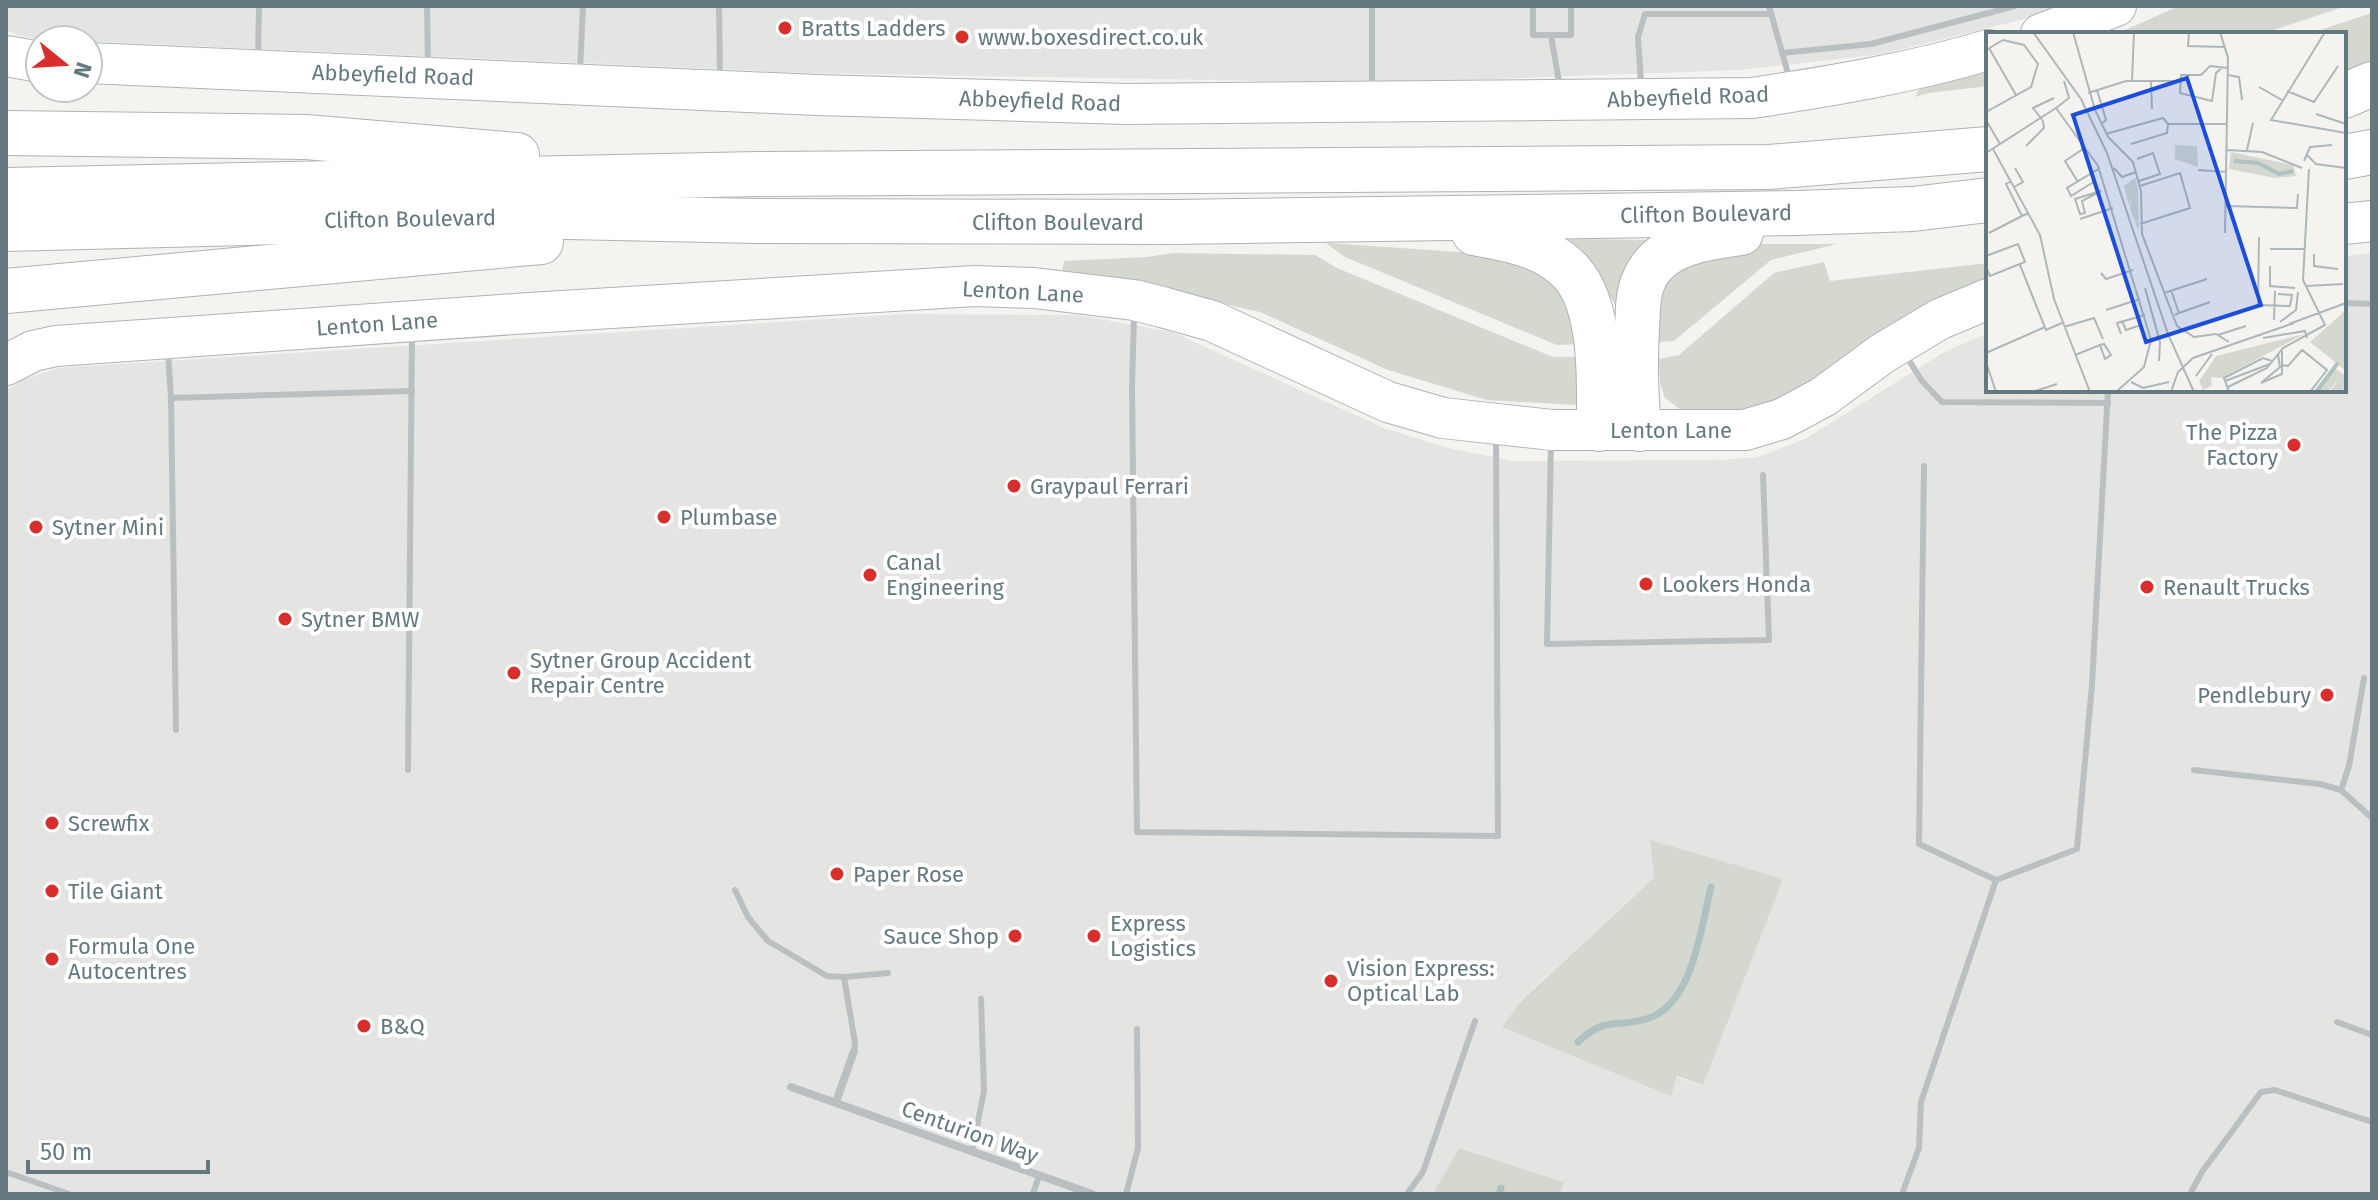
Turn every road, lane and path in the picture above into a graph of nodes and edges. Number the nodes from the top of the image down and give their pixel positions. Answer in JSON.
{"nodes":[{"id":1,"x":259,"y":6,"type":"edge"},
{"id":2,"x":427,"y":6,"type":"edge"},
{"id":3,"x":583,"y":6,"type":"edge"},
{"id":4,"x":719,"y":6,"type":"edge"},
{"id":5,"x":1372,"y":6,"type":"edge"},
{"id":6,"x":1533,"y":6,"type":"edge"},
{"id":7,"x":1571,"y":6,"type":"edge"},
{"id":8,"x":2015,"y":6,"type":"edge"},
{"id":9,"x":2116,"y":6,"type":"edge"},
{"id":10,"x":1683,"y":10,"type":"edge"},
{"id":11,"x":1770,"y":10,"type":"edge"},
{"id":12,"x":2046,"y":32,"type":"edge"},
{"id":13,"x":1551,"y":35,"type":"junction"},
{"id":14,"x":1986,"y":51,"type":"edge"},
{"id":15,"x":1782,"y":53,"type":"junction"},
{"id":16,"x":104,"y":64,"type":"edge"},
{"id":17,"x":257,"y":69,"type":"junction"},
{"id":18,"x":428,"y":76,"type":"junction"},
{"id":19,"x":579,"y":84,"type":"junction"},
{"id":20,"x":2372,"y":84,"type":"edge"},
{"id":21,"x":721,"y":90,"type":"junction"},
{"id":22,"x":1793,"y":92,"type":"junction"},
{"id":23,"x":2346,"y":95,"type":"edge"},
{"id":24,"x":2372,"y":98,"type":"edge"},
{"id":25,"x":1562,"y":99,"type":"junction"},
{"id":26,"x":1642,"y":99,"type":"junction"},
{"id":27,"x":1371,"y":101,"type":"junction"},
{"id":28,"x":2346,"y":104,"type":"edge"},
{"id":29,"x":6,"y":133,"type":"edge"},
{"id":30,"x":1986,"y":149,"type":"edge"},
{"id":31,"x":2372,"y":152,"type":"edge"},
{"id":32,"x":2346,"y":157,"type":"edge"},
{"id":33,"x":758,"y":174,"type":"junction"},
{"id":34,"x":6,"y":190,"type":"edge"},
{"id":35,"x":1986,"y":200,"type":"edge"},
{"id":36,"x":129,"y":207,"type":"junction"},
{"id":37,"x":1913,"y":209,"type":"junction"},
{"id":38,"x":1322,"y":220,"type":"junction"},
{"id":39,"x":757,"y":221,"type":"junction"},
{"id":40,"x":2372,"y":221,"type":"edge"},
{"id":41,"x":2346,"y":224,"type":"edge"},
{"id":42,"x":6,"y":229,"type":"edge"},
{"id":43,"x":6,"y":291,"type":"edge"},
{"id":44,"x":1134,"y":300,"type":"junction"},
{"id":45,"x":1986,"y":300,"type":"edge"},
{"id":46,"x":2346,"y":303,"type":"edge"},
{"id":47,"x":2372,"y":304,"type":"edge"},
{"id":48,"x":412,"y":321,"type":"junction"},
{"id":49,"x":167,"y":339,"type":"junction"},
{"id":50,"x":1899,"y":344,"type":"junction"},
{"id":51,"x":6,"y":365,"type":"edge"},
{"id":52,"x":412,"y":391,"type":"junction"},
{"id":53,"x":2108,"y":392,"type":"edge"},
{"id":54,"x":171,"y":398,"type":"junction"},
{"id":55,"x":2108,"y":403,"type":"junction"},
{"id":56,"x":1496,"y":425,"type":"junction"},
{"id":57,"x":1619,"y":429,"type":"junction"},
{"id":58,"x":1552,"y":430,"type":"junction"},
{"id":59,"x":1924,"y":466,"type":"dead end"},
{"id":60,"x":1763,"y":475,"type":"dead end"},
{"id":61,"x":2364,"y":678,"type":"dead end"},
{"id":62,"x":176,"y":730,"type":"dead end"},
{"id":63,"x":408,"y":770,"type":"dead end"},
{"id":64,"x":2194,"y":770,"type":"dead end"},
{"id":65,"x":2341,"y":790,"type":"junction"},
{"id":66,"x":2372,"y":818,"type":"edge"},
{"id":67,"x":1996,"y":880,"type":"junction"},
{"id":68,"x":735,"y":890,"type":"dead end"},
{"id":69,"x":888,"y":973,"type":"dead end"},
{"id":70,"x":844,"y":977,"type":"junction"},
{"id":71,"x":981,"y":999,"type":"dead end"},
{"id":72,"x":1475,"y":1021,"type":"dead end"},
{"id":73,"x":2337,"y":1022,"type":"dead end"},
{"id":74,"x":1137,"y":1029,"type":"dead end"},
{"id":75,"x":2372,"y":1035,"type":"edge"},
{"id":76,"x":854,"y":1051,"type":"joint"},
{"id":77,"x":791,"y":1087,"type":"dead end"},
{"id":78,"x":836,"y":1102,"type":"junction"},
{"id":79,"x":2372,"y":1122,"type":"edge"},
{"id":80,"x":972,"y":1152,"type":"junction"},
{"id":81,"x":6,"y":1172,"type":"edge"},
{"id":82,"x":1039,"y":1176,"type":"junction"},
{"id":83,"x":69,"y":1194,"type":"edge"},
{"id":84,"x":1033,"y":1194,"type":"edge"},
{"id":85,"x":1092,"y":1194,"type":"edge"},
{"id":86,"x":1126,"y":1194,"type":"edge"},
{"id":87,"x":1407,"y":1194,"type":"edge"},
{"id":88,"x":1902,"y":1194,"type":"edge"},
{"id":89,"x":2190,"y":1194,"type":"edge"}],
"edges":[{"from":1,"to":17,"type":"lane"},
{"from":2,"to":18,"type":"lane"},
{"from":3,"to":19,"type":"lane"},
{"from":4,"to":21,"type":"lane"},
{"from":5,"to":27,"type":"lane"},
{"from":6,"to":13,"type":"lane"},
{"from":7,"to":13,"type":"lane"},
{"from":8,"to":15,"type":"lane"},
{"from":9,"to":12,"type":"street"},
{"from":10,"to":11,"type":"lane"},
{"from":10,"to":26,"type":"lane"},
{"from":11,"to":15,"type":"lane"},
{"from":13,"to":25,"type":"lane"},
{"from":14,"to":22,"type":"street","name":"Abbeyfield Road"},
{"from":15,"to":22,"type":"lane"},
{"from":16,"to":17,"type":"street","name":"Abbeyfield Road"},
{"from":17,"to":18,"type":"street","name":"Abbeyfield Road"},
{"from":18,"to":19,"type":"street","name":"Abbeyfield Road"},
{"from":19,"to":21,"type":"street","name":"Abbeyfield Road"},
{"from":20,"to":23,"type":"highway"},
{"from":21,"to":27,"type":"street","name":"Abbeyfield Road"},
{"from":22,"to":26,"type":"street","name":"Abbeyfield Road"},
{"from":24,"to":28,"type":"highway"},
{"from":25,"to":26,"type":"street","name":"Abbeyfield Road"},
{"from":25,"to":27,"type":"street","name":"Abbeyfield Road"},
{"from":29,"to":33,"type":"highway"},
{"from":30,"to":33,"type":"highway","name":"Clifton Boulevard"},
{"from":31,"to":32,"type":"highway"},
{"from":33,"to":36,"type":"highway","name":"Clifton Boulevard"},
{"from":34,"to":36,"type":"highway"},
{"from":35,"to":37,"type":"highway","name":"Clifton Boulevard"},
{"from":36,"to":39,"type":"highway","name":"Clifton Boulevard"},
{"from":36,"to":42,"type":"highway"},
{"from":37,"to":38,"type":"highway","name":"Clifton Boulevard"},
{"from":37,"to":57,"type":"highway"},
{"from":38,"to":39,"type":"highway","name":"Clifton Boulevard"},
{"from":38,"to":57,"type":"highway"},
{"from":39,"to":43,"type":"highway"},
{"from":40,"to":41,"type":"street"},
{"from":44,"to":48,"type":"street","name":"Lenton Lane"},
{"from":44,"to":56,"type":"street","name":"Lenton Lane"},
{"from":44,"to":56,"type":"lane"},
{"from":45,"to":50,"type":"street","name":"Lenton Lane"},
{"from":46,"to":47,"type":"lane"},
{"from":48,"to":49,"type":"street","name":"Lenton Lane"},
{"from":48,"to":52,"type":"lane"},
{"from":49,"to":51,"type":"street","name":"Lenton Lane"},
{"from":49,"to":54,"type":"lane"},
{"from":50,"to":55,"type":"lane"},
{"from":50,"to":57,"type":"street","name":"Lenton Lane"},
{"from":52,"to":54,"type":"lane"},
{"from":52,"to":63,"type":"lane"},
{"from":53,"to":55,"type":"lane"},
{"from":54,"to":62,"type":"lane"},
{"from":55,"to":67,"type":"lane"},
{"from":56,"to":58,"type":"street","name":"Lenton Lane"},
{"from":57,"to":58,"type":"street","name":"Lenton Lane"},
{"from":58,"to":60,"type":"lane"},
{"from":59,"to":67,"type":"lane"},
{"from":61,"to":65,"type":"lane"},
{"from":64,"to":65,"type":"lane"},
{"from":65,"to":66,"type":"lane"},
{"from":67,"to":88,"type":"lane"},
{"from":68,"to":70,"type":"lane"},
{"from":69,"to":70,"type":"lane"},
{"from":70,"to":76,"type":"lane"},
{"from":71,"to":80,"type":"lane"},
{"from":72,"to":87,"type":"lane"},
{"from":73,"to":75,"type":"lane"},
{"from":74,"to":86,"type":"lane"},
{"from":76,"to":78,"type":"street"},
{"from":77,"to":78,"type":"street","name":"Centurion Way"},
{"from":78,"to":80,"type":"street","name":"Centurion Way"},
{"from":79,"to":89,"type":"lane"},
{"from":80,"to":82,"type":"street","name":"Centurion Way"},
{"from":81,"to":83,"type":"lane"},
{"from":82,"to":84,"type":"lane"},
{"from":82,"to":85,"type":"street","name":"Centurion Way"}]}
